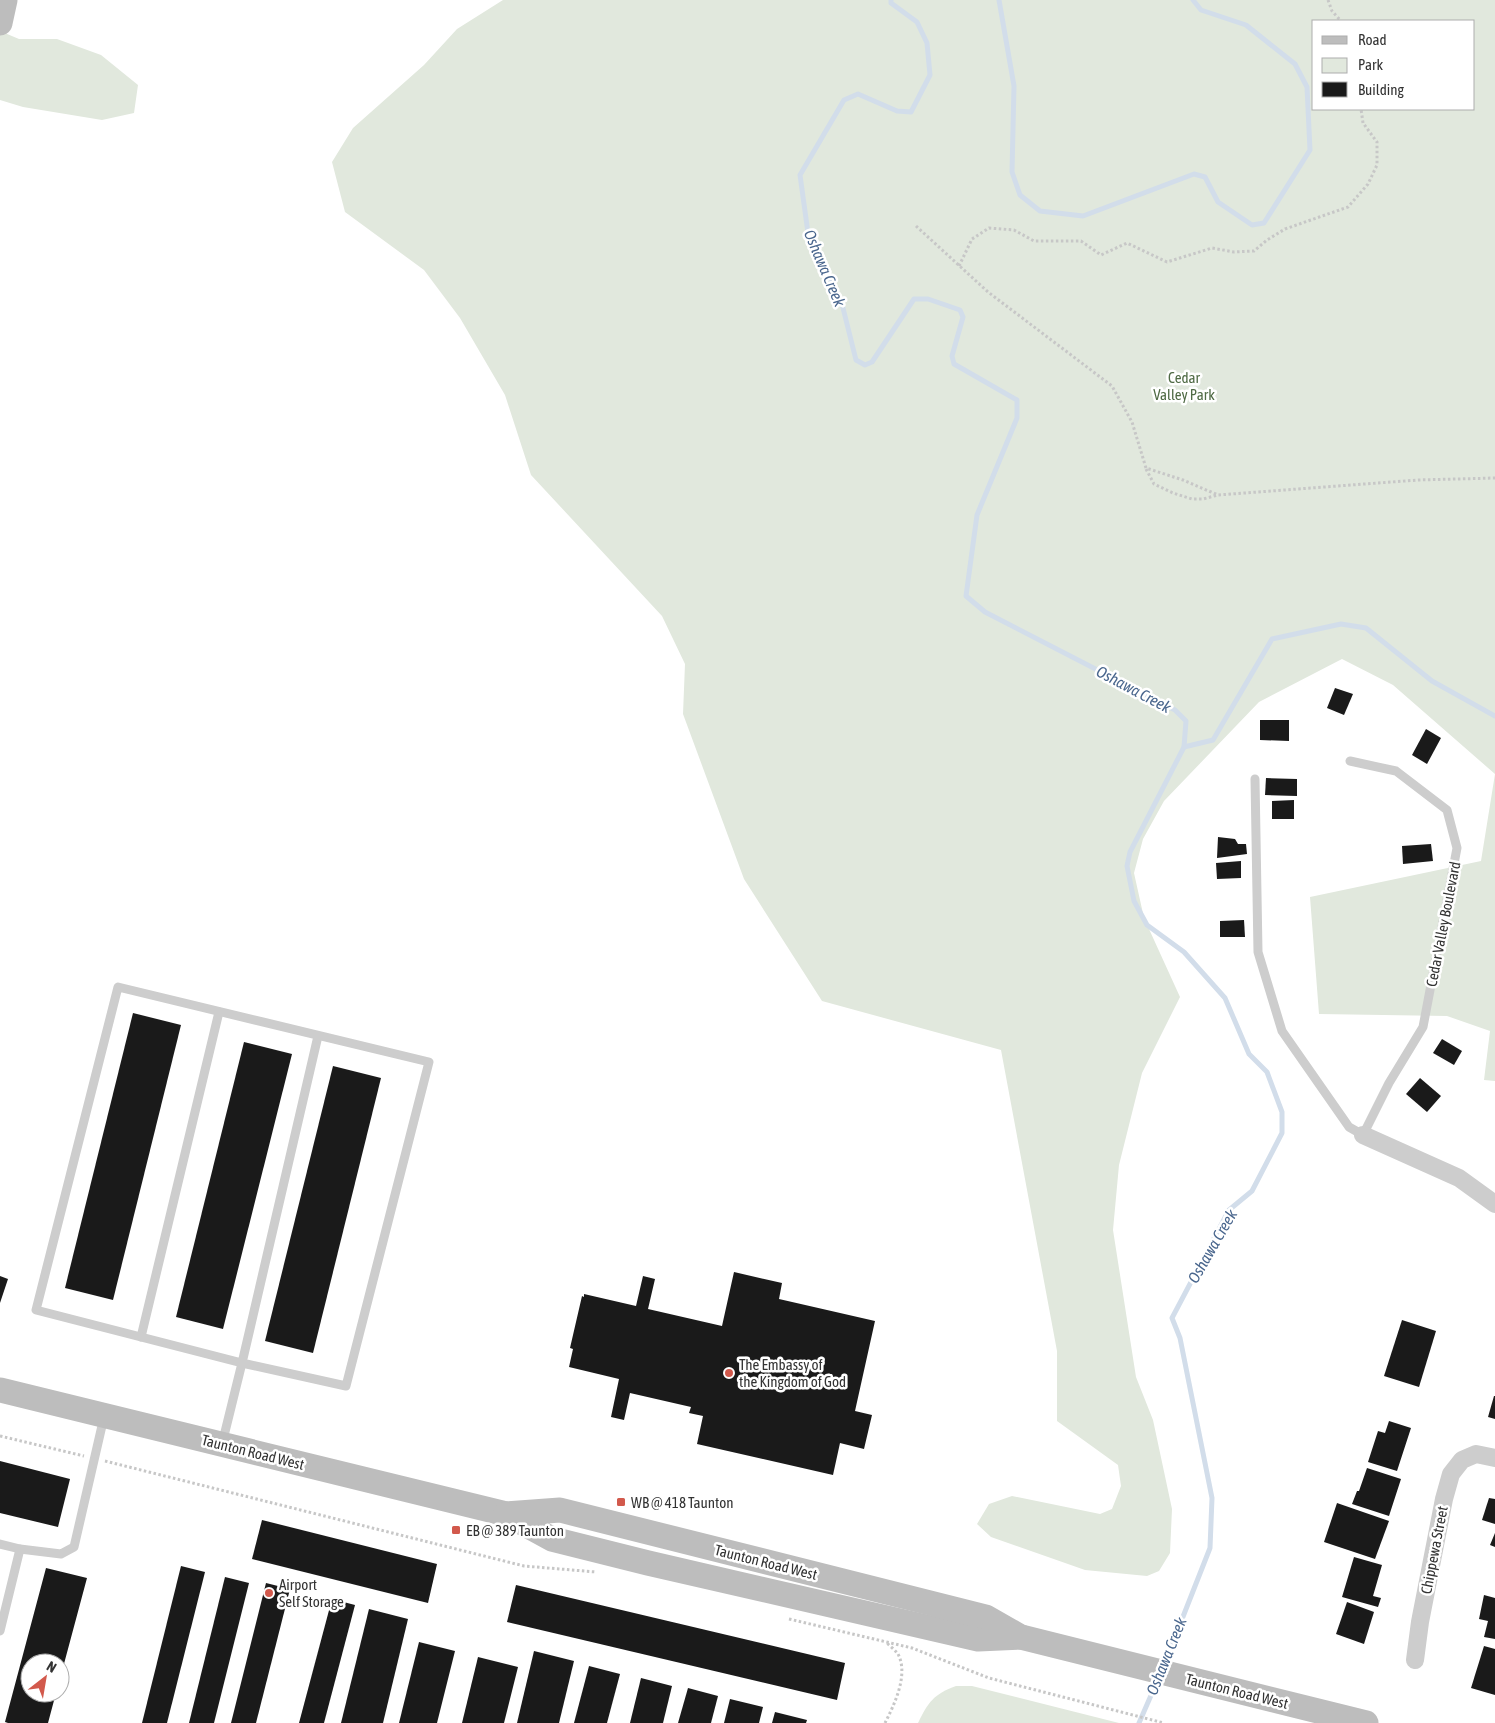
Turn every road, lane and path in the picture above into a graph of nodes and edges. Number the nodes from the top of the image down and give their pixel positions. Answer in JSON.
{"nodes":[{"id":1,"x":6,"y":0,"type":"edge"},
{"id":2,"x":1328,"y":0,"type":"edge"},
{"id":3,"x":1340,"y":20,"type":"edge"},
{"id":4,"x":0,"y":23,"type":"edge"},
{"id":5,"x":1361,"y":110,"type":"edge"},
{"id":6,"x":916,"y":226,"type":"dead end"},
{"id":7,"x":959,"y":266,"type":"junction"},
{"id":8,"x":1146,"y":468,"type":"junction"},
{"id":9,"x":1495,"y":478,"type":"edge"},
{"id":10,"x":1218,"y":495,"type":"junction"},
{"id":11,"x":1350,"y":761,"type":"dead end"},
{"id":12,"x":1255,"y":779,"type":"dead end"},
{"id":13,"x":218,"y":1012,"type":"junction"},
{"id":14,"x":318,"y":1036,"type":"junction"},
{"id":15,"x":1363,"y":1135,"type":"junction"},
{"id":16,"x":1495,"y":1204,"type":"edge"},
{"id":17,"x":141,"y":1337,"type":"junction"},
{"id":18,"x":242,"y":1363,"type":"junction"},
{"id":19,"x":0,"y":1390,"type":"edge"},
{"id":20,"x":104,"y":1416,"type":"junction"},
{"id":21,"x":0,"y":1436,"type":"edge"},
{"id":22,"x":222,"y":1444,"type":"junction"},
{"id":23,"x":93,"y":1458,"type":"junction"},
{"id":24,"x":1495,"y":1458,"type":"edge"},
{"id":25,"x":0,"y":1544,"type":"edge"},
{"id":26,"x":20,"y":1548,"type":"junction"},
{"id":27,"x":598,"y":1573,"type":"dead end"},
{"id":28,"x":782,"y":1617,"type":"dead end"},
{"id":29,"x":0,"y":1631,"type":"edge"},
{"id":30,"x":886,"y":1642,"type":"junction"},
{"id":31,"x":1415,"y":1660,"type":"dead end"},
{"id":32,"x":885,"y":1723,"type":"edge"},
{"id":33,"x":1164,"y":1723,"type":"edge"},
{"id":34,"x":1366,"y":1723,"type":"edge"}],
"edges":[{"from":1,"to":4,"type":"main road"},
{"from":2,"to":3,"type":"path"},
{"from":5,"to":7,"type":"path"},
{"from":6,"to":7,"type":"path"},
{"from":7,"to":8,"type":"path"},
{"from":8,"to":10,"type":"path"},
{"from":8,"to":10,"type":"path"},
{"from":9,"to":10,"type":"path"},
{"from":11,"to":15,"type":"lane","name":"Cedar Valley Boulevard"},
{"from":12,"to":15,"type":"lane"},
{"from":13,"to":14,"type":"lane"},
{"from":13,"to":17,"type":"lane"},
{"from":13,"to":17,"type":"lane"},
{"from":14,"to":18,"type":"lane"},
{"from":14,"to":18,"type":"lane"},
{"from":15,"to":16,"type":"street"},
{"from":17,"to":18,"type":"lane"},
{"from":18,"to":22,"type":"lane"},
{"from":19,"to":20,"type":"main road","name":"Taunton Road West"},
{"from":20,"to":22,"type":"main road","name":"Taunton Road West"},
{"from":20,"to":23,"type":"lane"},
{"from":21,"to":23,"type":"path"},
{"from":22,"to":34,"type":"main road","name":"Taunton Road West"},
{"from":23,"to":26,"type":"lane"},
{"from":23,"to":27,"type":"path"},
{"from":24,"to":31,"type":"street","name":"Chippewa Street"},
{"from":25,"to":26,"type":"lane"},
{"from":26,"to":29,"type":"lane"},
{"from":28,"to":30,"type":"path"},
{"from":30,"to":32,"type":"path"},
{"from":30,"to":33,"type":"path"}]}
